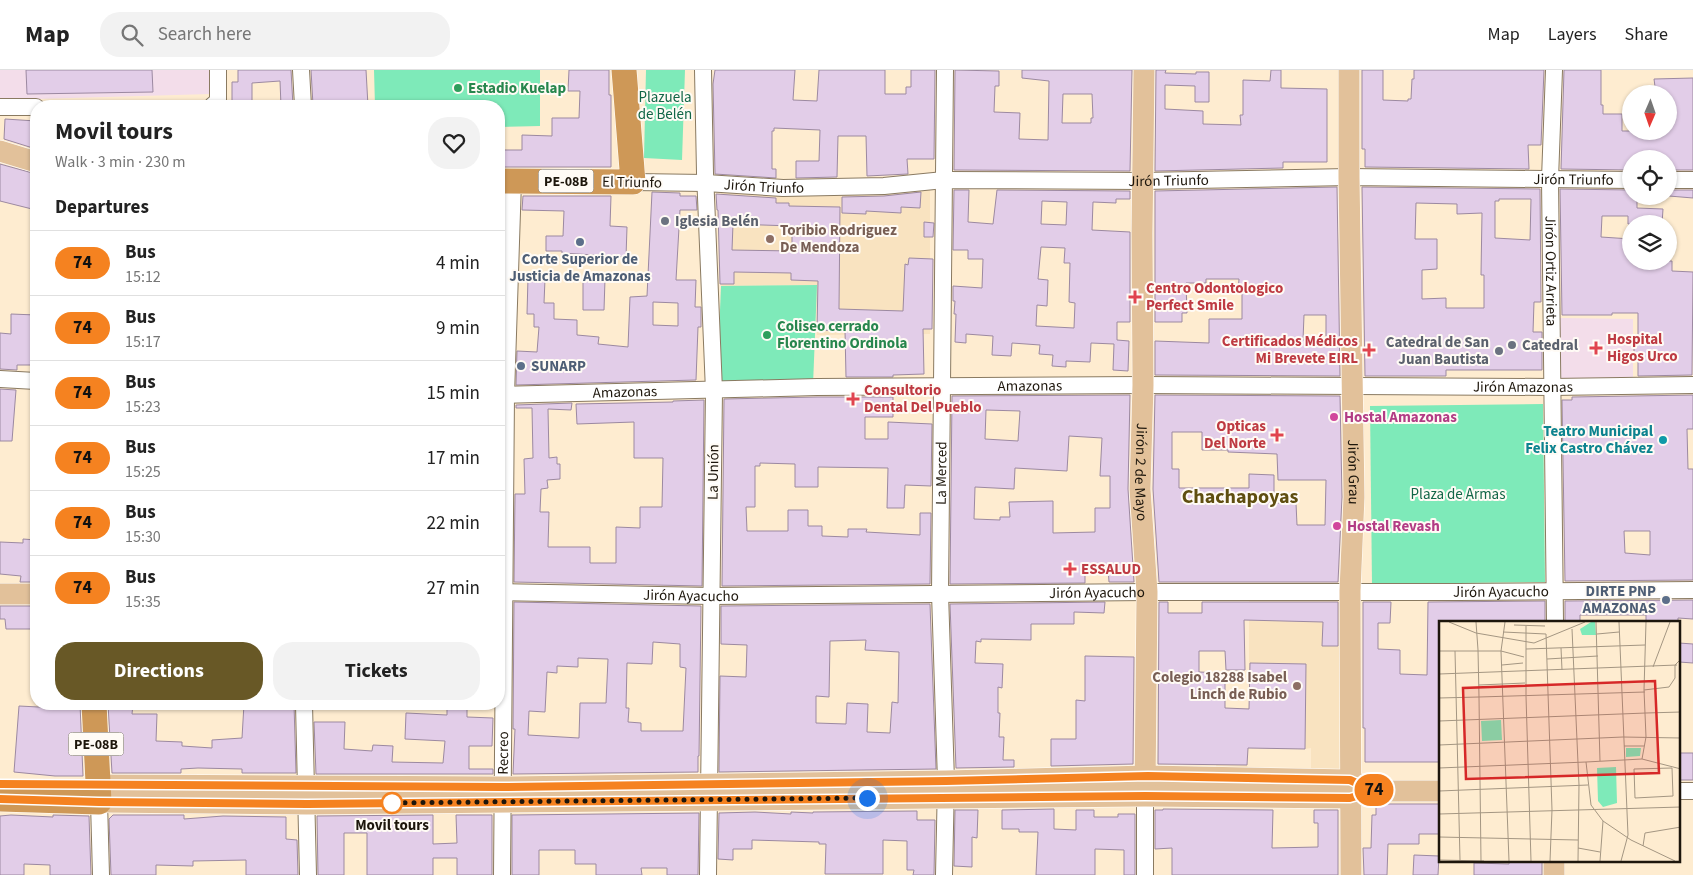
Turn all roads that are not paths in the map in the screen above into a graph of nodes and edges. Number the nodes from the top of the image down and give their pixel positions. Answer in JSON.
{"nodes":[{"id":1,"x":218,"y":70,"type":"edge"},
{"id":2,"x":301,"y":70,"type":"edge"},
{"id":3,"x":624,"y":70,"type":"edge"},
{"id":4,"x":703,"y":70,"type":"edge"},
{"id":5,"x":945,"y":70,"type":"edge"},
{"id":6,"x":1144,"y":70,"type":"edge"},
{"id":7,"x":1349,"y":70,"type":"edge"},
{"id":8,"x":1554,"y":70,"type":"edge"},
{"id":9,"x":218,"y":100,"type":"edge"},
{"id":10,"x":303,"y":100,"type":"edge"},
{"id":11,"x":0,"y":107,"type":"edge"},
{"id":12,"x":30,"y":107,"type":"edge"},
{"id":13,"x":0,"y":151,"type":"edge"},
{"id":14,"x":30,"y":160,"type":"edge"},
{"id":15,"x":1349,"y":177,"type":"junction"},
{"id":16,"x":1550,"y":179,"type":"junction"},
{"id":17,"x":944,"y":180,"type":"junction"},
{"id":18,"x":1143,"y":180,"type":"junction"},
{"id":19,"x":1622,"y":180,"type":"edge"},
{"id":20,"x":1677,"y":180,"type":"edge"},
{"id":21,"x":1693,"y":180,"type":"edge"},
{"id":22,"x":506,"y":181,"type":"edge"},
{"id":23,"x":633,"y":182,"type":"junction"},
{"id":24,"x":706,"y":183,"type":"junction"},
{"id":25,"x":505,"y":234,"type":"edge"},
{"id":26,"x":0,"y":379,"type":"edge"},
{"id":27,"x":30,"y":382,"type":"edge"},
{"id":28,"x":1143,"y":385,"type":"junction"},
{"id":29,"x":1693,"y":385,"type":"edge"},
{"id":30,"x":941,"y":386,"type":"junction"},
{"id":31,"x":1352,"y":386,"type":"junction"},
{"id":32,"x":1552,"y":387,"type":"junction"},
{"id":33,"x":714,"y":391,"type":"junction"},
{"id":34,"x":505,"y":395,"type":"edge"},
{"id":35,"x":1693,"y":590,"type":"edge"},
{"id":36,"x":1350,"y":591,"type":"junction"},
{"id":37,"x":505,"y":592,"type":"edge"},
{"id":38,"x":1147,"y":592,"type":"junction"},
{"id":39,"x":1555,"y":592,"type":"junction"},
{"id":40,"x":940,"y":593,"type":"junction"},
{"id":41,"x":0,"y":594,"type":"edge"},
{"id":42,"x":30,"y":594,"type":"edge"},
{"id":43,"x":712,"y":596,"type":"junction"},
{"id":44,"x":1555,"y":621,"type":"edge"},
{"id":45,"x":94,"y":710,"type":"edge"},
{"id":46,"x":304,"y":710,"type":"edge"},
{"id":47,"x":502,"y":710,"type":"edge"},
{"id":48,"x":0,"y":784,"type":"edge"},
{"id":49,"x":1145,"y":786,"type":"junction"},
{"id":50,"x":946,"y":789,"type":"junction"},
{"id":51,"x":1350,"y":789,"type":"junction"},
{"id":52,"x":709,"y":791,"type":"junction"},
{"id":53,"x":1439,"y":791,"type":"edge"},
{"id":54,"x":1680,"y":791,"type":"edge"},
{"id":55,"x":1693,"y":791,"type":"edge"},
{"id":56,"x":98,"y":794,"type":"junction"},
{"id":57,"x":307,"y":795,"type":"junction"},
{"id":58,"x":502,"y":795,"type":"junction"},
{"id":59,"x":0,"y":799,"type":"edge"},
{"id":60,"x":1554,"y":862,"type":"edge"},
{"id":61,"x":101,"y":875,"type":"edge"},
{"id":62,"x":308,"y":875,"type":"edge"},
{"id":63,"x":502,"y":875,"type":"edge"},
{"id":64,"x":708,"y":875,"type":"edge"},
{"id":65,"x":944,"y":875,"type":"edge"},
{"id":66,"x":1145,"y":875,"type":"edge"},
{"id":67,"x":1351,"y":875,"type":"edge"},
{"id":68,"x":1554,"y":875,"type":"edge"}],
"edges":[{"from":1,"to":9,"type":"street"},
{"from":2,"to":10,"type":"street"},
{"from":3,"to":23,"type":"highway"},
{"from":4,"to":24,"type":"street","name":"La Unión"},
{"from":5,"to":17,"type":"street","name":"La Merced"},
{"from":6,"to":18,"type":"main road","name":"Jirón 2 de Mayo"},
{"from":7,"to":15,"type":"main road","name":"Jirón Grau"},
{"from":8,"to":16,"type":"street","name":"Jirón Ortiz Arrieta"},
{"from":11,"to":12,"type":"street"},
{"from":13,"to":14,"type":"main road"},
{"from":15,"to":16,"type":"street","name":"Jirón Triunfo"},
{"from":15,"to":18,"type":"street","name":"Jirón Triunfo"},
{"from":15,"to":31,"type":"main road","name":"Jirón Grau"},
{"from":16,"to":19,"type":"street","name":"Jirón Triunfo"},
{"from":16,"to":32,"type":"street","name":"Jirón Ortiz Arrieta"},
{"from":17,"to":18,"type":"street","name":"Jirón Triunfo"},
{"from":17,"to":24,"type":"street","name":"Jirón Triunfo"},
{"from":17,"to":30,"type":"street","name":"La Merced"},
{"from":18,"to":28,"type":"main road","name":"Jirón 2 de Mayo"},
{"from":20,"to":21,"type":"street"},
{"from":22,"to":23,"type":"highway","name":"El Triunfo","number":"PE-08B"},
{"from":22,"to":25,"type":"street","name":"Recreo"},
{"from":23,"to":24,"type":"street","name":"El Triunfo"},
{"from":24,"to":33,"type":"street","name":"La Unión"},
{"from":26,"to":27,"type":"street"},
{"from":28,"to":30,"type":"street","name":"Amazonas"},
{"from":28,"to":31,"type":"street","name":"Amazonas"},
{"from":28,"to":38,"type":"main road","name":"Jirón 2 de Mayo"},
{"from":29,"to":32,"type":"street","name":"Jirón Amazonas"},
{"from":30,"to":33,"type":"street","name":"Amazonas"},
{"from":30,"to":40,"type":"street","name":"La Merced"},
{"from":31,"to":32,"type":"street","name":"Jirón Amazonas"},
{"from":31,"to":36,"type":"main road","name":"Jirón Grau"},
{"from":32,"to":39,"type":"street","name":"Jirón Ortiz Arrieta"},
{"from":33,"to":34,"type":"street","name":"Amazonas"},
{"from":33,"to":43,"type":"street","name":"La Unión"},
{"from":35,"to":39,"type":"street","name":"Jirón Ayacucho"},
{"from":36,"to":38,"type":"street","name":"Jirón Ayacucho"},
{"from":36,"to":39,"type":"street","name":"Jirón Ayacucho"},
{"from":36,"to":51,"type":"main road","name":"Jirón Grau"},
{"from":37,"to":43,"type":"street","name":"Jirón Ayacucho"},
{"from":38,"to":40,"type":"street","name":"Jirón Ayacucho"},
{"from":38,"to":49,"type":"main road","name":"Jirón 2 de Mayo"},
{"from":39,"to":44,"type":"street","name":"Jirón Ortiz Arrieta"},
{"from":40,"to":43,"type":"street","name":"Jirón Ayacucho"},
{"from":40,"to":50,"type":"street","name":"La Merced"},
{"from":41,"to":42,"type":"main road"},
{"from":43,"to":52,"type":"street","name":"La Unión"},
{"from":45,"to":56,"type":"highway","number":"PE-08B"},
{"from":46,"to":57,"type":"street"},
{"from":47,"to":58,"type":"street","name":"Recreo"},
{"from":48,"to":56,"type":"highway"},
{"from":49,"to":50,"type":"main road"},
{"from":49,"to":51,"type":"main road"},
{"from":49,"to":66,"type":"street","name":"Jirón 2 de Mayo"},
{"from":50,"to":52,"type":"main road"},
{"from":50,"to":65,"type":"street","name":"La Merced"},
{"from":51,"to":53,"type":"main road"},
{"from":51,"to":67,"type":"main road","name":"Jirón Grau"},
{"from":52,"to":58,"type":"main road"},
{"from":52,"to":64,"type":"street","name":"La Unión"},
{"from":54,"to":55,"type":"street"},
{"from":56,"to":57,"type":"main road"},
{"from":56,"to":59,"type":"highway"},
{"from":56,"to":61,"type":"street"},
{"from":57,"to":58,"type":"main road"},
{"from":57,"to":62,"type":"street"},
{"from":58,"to":63,"type":"street","name":"Recreo"},
{"from":60,"to":68,"type":"main road"}]}
